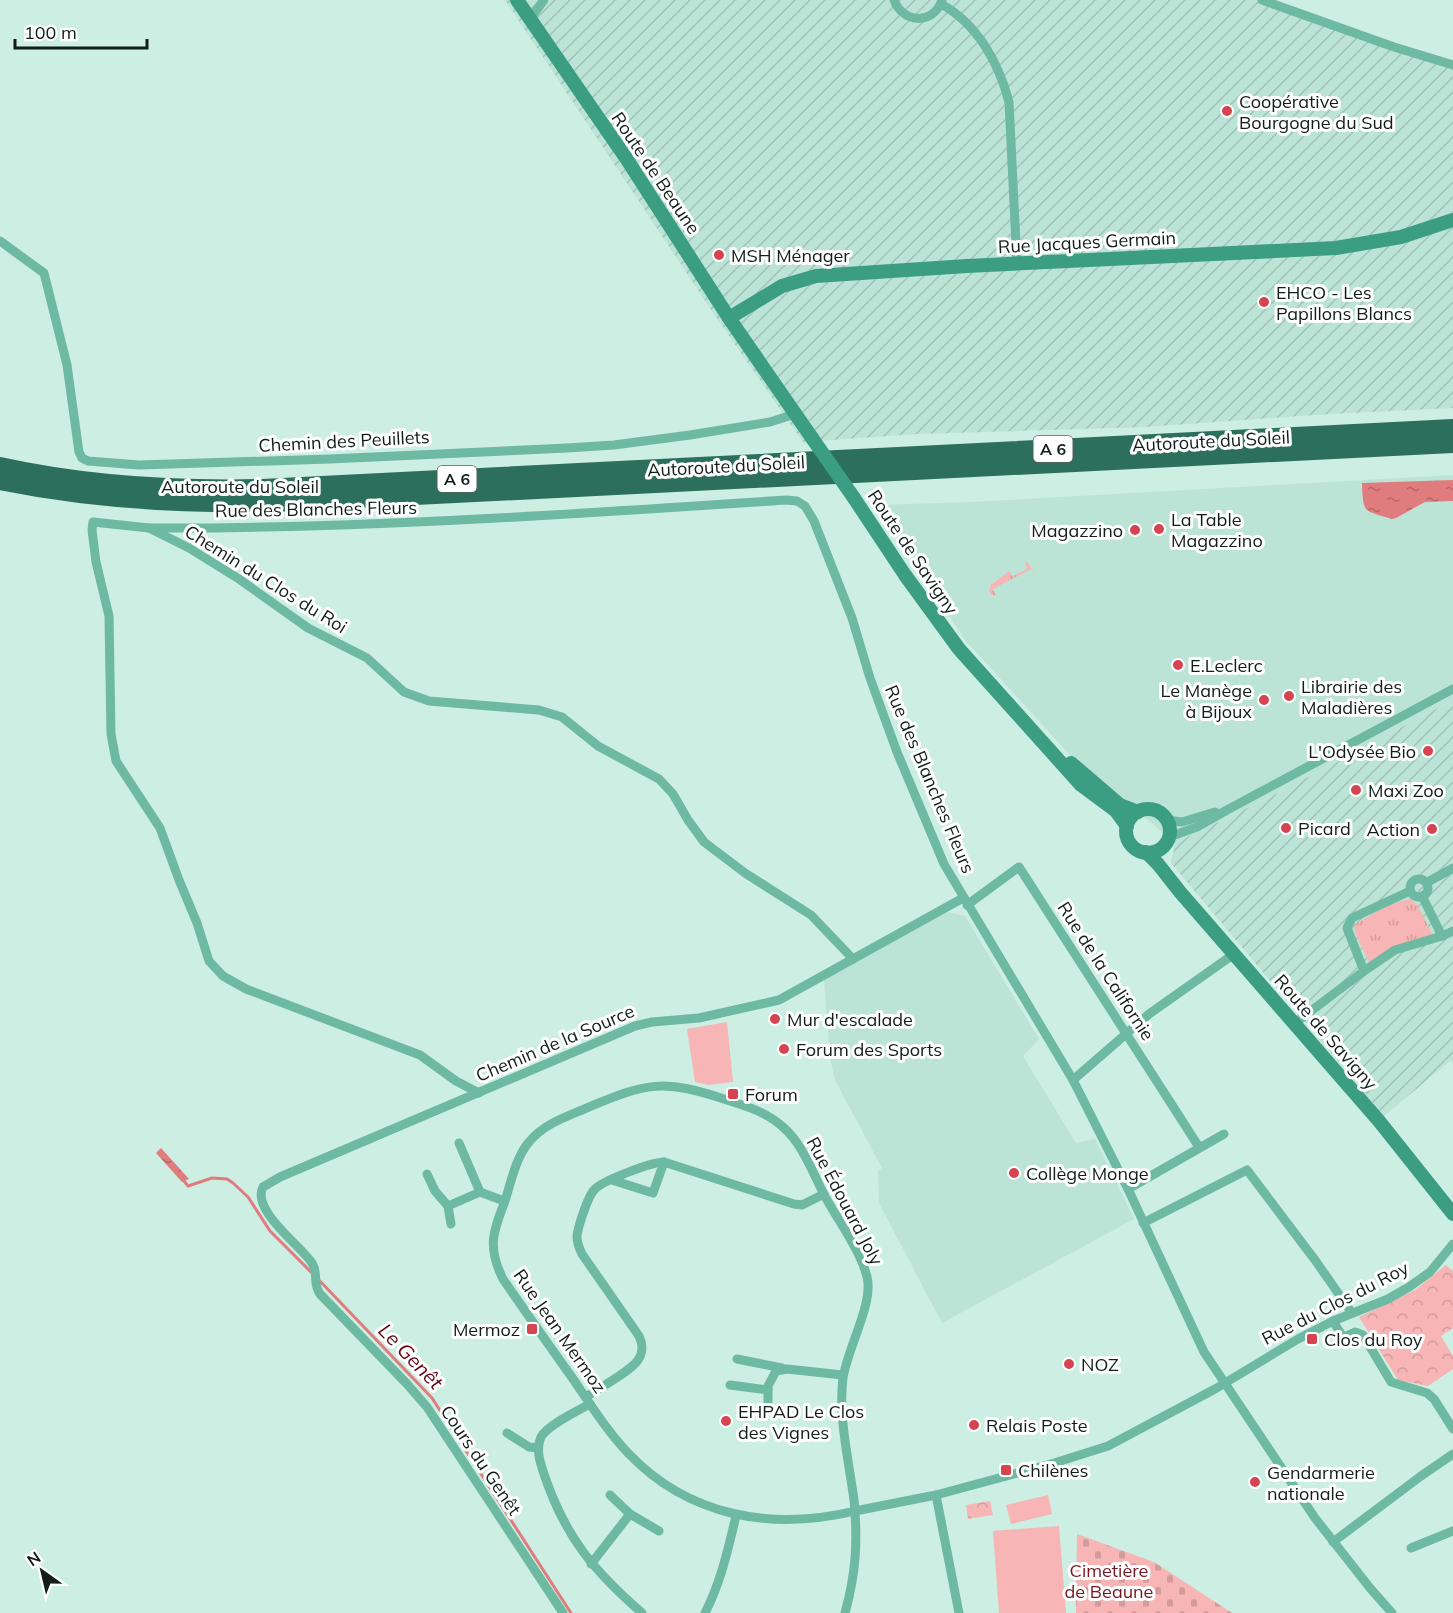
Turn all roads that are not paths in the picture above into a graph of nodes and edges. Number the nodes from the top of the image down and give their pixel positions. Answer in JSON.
{"nodes":[{"id":1,"x":517,"y":0,"type":"edge"},
{"id":2,"x":544,"y":0,"type":"edge"},
{"id":3,"x":894,"y":0,"type":"edge"},
{"id":4,"x":1262,"y":0,"type":"edge"},
{"id":5,"x":942,"y":2,"type":"edge"},
{"id":6,"x":530,"y":19,"type":"junction"},
{"id":7,"x":1453,"y":65,"type":"edge"},
{"id":8,"x":1453,"y":220,"type":"edge"},
{"id":9,"x":0,"y":240,"type":"edge"},
{"id":10,"x":1017,"y":264,"type":"junction"},
{"id":11,"x":729,"y":318,"type":"junction"},
{"id":12,"x":763,"y":368,"type":"joint"},
{"id":13,"x":795,"y":414,"type":"junction"},
{"id":14,"x":1453,"y":420,"type":"edge"},
{"id":15,"x":1453,"y":428,"type":"edge"},
{"id":16,"x":1409,"y":430,"type":"junction"},
{"id":17,"x":1453,"y":444,"type":"edge"},
{"id":18,"x":0,"y":466,"type":"edge"},
{"id":19,"x":0,"y":481,"type":"edge"},
{"id":20,"x":149,"y":528,"type":"junction"},
{"id":21,"x":1453,"y":689,"type":"edge"},
{"id":22,"x":1093,"y":794,"type":"junction"},
{"id":23,"x":1227,"y":810,"type":"junction"},
{"id":24,"x":1138,"y":812,"type":"junction"},
{"id":25,"x":1167,"y":820,"type":"junction"},
{"id":26,"x":1127,"y":826,"type":"junction"},
{"id":27,"x":1166,"y":842,"type":"junction"},
{"id":28,"x":1146,"y":852,"type":"junction"},
{"id":29,"x":1453,"y":868,"type":"edge"},
{"id":30,"x":1168,"y":876,"type":"junction"},
{"id":31,"x":1426,"y":883,"type":"junction"},
{"id":32,"x":1410,"y":891,"type":"junction"},
{"id":33,"x":1422,"y":896,"type":"junction"},
{"id":34,"x":965,"y":901,"type":"junction"},
{"id":35,"x":1453,"y":931,"type":"edge"},
{"id":36,"x":1442,"y":936,"type":"junction"},
{"id":37,"x":1234,"y":954,"type":"junction"},
{"id":38,"x":853,"y":959,"type":"junction"},
{"id":39,"x":1364,"y":971,"type":"junction"},
{"id":40,"x":1295,"y":1023,"type":"junction"},
{"id":41,"x":1126,"y":1034,"type":"junction"},
{"id":42,"x":1073,"y":1080,"type":"junction"},
{"id":43,"x":678,"y":1081,"type":"joint"},
{"id":44,"x":479,"y":1093,"type":"junction"},
{"id":45,"x":1224,"y":1134,"type":"dead end"},
{"id":46,"x":459,"y":1143,"type":"dead end"},
{"id":47,"x":1199,"y":1147,"type":"junction"},
{"id":48,"x":664,"y":1161,"type":"junction"},
{"id":49,"x":427,"y":1174,"type":"dead end"},
{"id":50,"x":612,"y":1180,"type":"junction"},
{"id":51,"x":1128,"y":1188,"type":"junction"},
{"id":52,"x":261,"y":1191,"type":"joint"},
{"id":53,"x":480,"y":1192,"type":"junction"},
{"id":54,"x":824,"y":1194,"type":"junction"},
{"id":55,"x":504,"y":1202,"type":"junction"},
{"id":56,"x":448,"y":1206,"type":"junction"},
{"id":57,"x":1453,"y":1214,"type":"edge"},
{"id":58,"x":1143,"y":1223,"type":"junction"},
{"id":59,"x":451,"y":1224,"type":"dead end"},
{"id":60,"x":1453,"y":1244,"type":"edge"},
{"id":61,"x":1352,"y":1313,"type":"junction"},
{"id":62,"x":1334,"y":1321,"type":"junction"},
{"id":63,"x":737,"y":1359,"type":"dead end"},
{"id":64,"x":782,"y":1369,"type":"junction"},
{"id":65,"x":843,"y":1376,"type":"junction"},
{"id":66,"x":1225,"y":1383,"type":"junction"},
{"id":67,"x":730,"y":1385,"type":"dead end"},
{"id":68,"x":768,"y":1390,"type":"junction"},
{"id":69,"x":588,"y":1401,"type":"junction"},
{"id":70,"x":768,"y":1409,"type":"dead end"},
{"id":71,"x":1453,"y":1429,"type":"edge"},
{"id":72,"x":507,"y":1433,"type":"dead end"},
{"id":73,"x":538,"y":1448,"type":"junction"},
{"id":74,"x":1453,"y":1454,"type":"edge"},
{"id":75,"x":610,"y":1495,"type":"dead end"},
{"id":76,"x":936,"y":1495,"type":"junction"},
{"id":77,"x":855,"y":1511,"type":"junction"},
{"id":78,"x":630,"y":1514,"type":"junction"},
{"id":79,"x":736,"y":1516,"type":"junction"},
{"id":80,"x":659,"y":1531,"type":"dead end"},
{"id":81,"x":1453,"y":1531,"type":"edge"},
{"id":82,"x":1333,"y":1542,"type":"junction"},
{"id":83,"x":1411,"y":1548,"type":"dead end"},
{"id":84,"x":591,"y":1564,"type":"junction"},
{"id":85,"x":563,"y":1613,"type":"edge"},
{"id":86,"x":642,"y":1613,"type":"edge"},
{"id":87,"x":705,"y":1613,"type":"edge"},
{"id":88,"x":845,"y":1613,"type":"edge"},
{"id":89,"x":959,"y":1613,"type":"edge"},
{"id":90,"x":1392,"y":1613,"type":"edge"}],
"edges":[{"from":1,"to":6,"type":"main road","name":"Route de Beaune"},
{"from":2,"to":6,"type":"street"},
{"from":3,"to":5,"type":"street"},
{"from":4,"to":7,"type":"street"},
{"from":5,"to":10,"type":"street"},
{"from":6,"to":11,"type":"main road","name":"Route de Beaune"},
{"from":8,"to":10,"type":"main road","name":"Rue Jacques Germain"},
{"from":9,"to":13,"type":"street","name":"Chemin des Peuillets"},
{"from":10,"to":11,"type":"main road","name":"Rue Jacques Germain"},
{"from":11,"to":12,"type":"main road","name":"Route de Beaune"},
{"from":12,"to":13,"type":"main road","name":"Route de Savigny"},
{"from":13,"to":22,"type":"main road","name":"Route de Savigny","bridge":true},
{"from":14,"to":16,"type":"highway"},
{"from":15,"to":16,"type":"highway","name":"Autoroute du Soleil","number":"A 6"},
{"from":16,"to":18,"type":"highway","name":"Autoroute du Soleil","number":"A 6"},
{"from":17,"to":19,"type":"highway","name":"Autoroute du Soleil","number":"A 6"},
{"from":20,"to":34,"type":"street","name":"Rue des Blanches Fleurs"},
{"from":20,"to":38,"type":"street","name":"Chemin du Clos du Roi"},
{"from":20,"to":44,"type":"street","name":"Chemin du Clos du Roi"},
{"from":21,"to":23,"type":"street"},
{"from":22,"to":24,"type":"main road","name":"Route de Savigny"},
{"from":22,"to":26,"type":"main road","name":"Route de Savigny"},
{"from":23,"to":25,"type":"street"},
{"from":23,"to":27,"type":"street"},
{"from":24,"to":25,"type":"main road"},
{"from":24,"to":26,"type":"main road"},
{"from":25,"to":27,"type":"main road"},
{"from":26,"to":28,"type":"main road"},
{"from":27,"to":28,"type":"main road"},
{"from":27,"to":30,"type":"main road"},
{"from":28,"to":30,"type":"main road","name":"Route de Savigny"},
{"from":29,"to":31,"type":"street"},
{"from":30,"to":37,"type":"main road","name":"Route de Savigny"},
{"from":31,"to":32,"type":"street"},
{"from":31,"to":33,"type":"street"},
{"from":32,"to":33,"type":"street"},
{"from":32,"to":39,"type":"street"},
{"from":33,"to":36,"type":"street"},
{"from":34,"to":38,"type":"street","name":"Chemin de la Source"},
{"from":34,"to":41,"type":"street","name":"Rue de la Californie"},
{"from":34,"to":42,"type":"street","name":"Rue des Blanches Fleurs"},
{"from":35,"to":36,"type":"street"},
{"from":36,"to":39,"type":"street"},
{"from":37,"to":40,"type":"main road","name":"Route de Savigny"},
{"from":37,"to":41,"type":"street"},
{"from":38,"to":44,"type":"street","name":"Chemin de la Source"},
{"from":39,"to":40,"type":"street"},
{"from":40,"to":57,"type":"main road","name":"Route de Savigny"},
{"from":41,"to":42,"type":"street"},
{"from":41,"to":47,"type":"street","name":"Rue de la Californie"},
{"from":42,"to":51,"type":"street","name":"Rue des Blanches Fleurs"},
{"from":43,"to":54,"type":"street","name":"Rue Édouard Joly"},
{"from":43,"to":55,"type":"street","name":"Rue Jean Mermoz"},
{"from":44,"to":52,"type":"street","name":"Chemin de la Source"},
{"from":45,"to":47,"type":"street"},
{"from":46,"to":53,"type":"street"},
{"from":47,"to":51,"type":"street"},
{"from":48,"to":50,"type":"street"},
{"from":48,"to":50,"type":"street"},
{"from":48,"to":54,"type":"street"},
{"from":49,"to":56,"type":"street"},
{"from":50,"to":69,"type":"street"},
{"from":51,"to":58,"type":"street","name":"Rue des Blanches Fleurs"},
{"from":52,"to":85,"type":"street","name":"Cours du Genêt"},
{"from":53,"to":55,"type":"street"},
{"from":53,"to":56,"type":"street"},
{"from":54,"to":65,"type":"street","name":"Rue Édouard Joly"},
{"from":55,"to":69,"type":"street","name":"Rue Jean Mermoz"},
{"from":56,"to":59,"type":"street"},
{"from":58,"to":61,"type":"street"},
{"from":58,"to":66,"type":"street","name":"Rue des Blanches Fleurs"},
{"from":60,"to":61,"type":"street","name":"Rue du Clos du Roy"},
{"from":61,"to":62,"type":"street","name":"Rue du Clos du Roy"},
{"from":62,"to":66,"type":"street","name":"Rue du Clos du Roy"},
{"from":62,"to":71,"type":"street"},
{"from":63,"to":64,"type":"street"},
{"from":64,"to":65,"type":"street"},
{"from":64,"to":68,"type":"street"},
{"from":65,"to":77,"type":"street","name":"Rue Édouard Joly"},
{"from":66,"to":76,"type":"street","name":"Rue du Clos du Roy"},
{"from":66,"to":82,"type":"street","name":"Rue des Blanches Fleurs"},
{"from":67,"to":68,"type":"street"},
{"from":68,"to":70,"type":"street"},
{"from":69,"to":73,"type":"street"},
{"from":69,"to":79,"type":"street","name":"Rue Jean Mermoz"},
{"from":72,"to":73,"type":"street"},
{"from":73,"to":84,"type":"street"},
{"from":74,"to":82,"type":"street"},
{"from":75,"to":78,"type":"street"},
{"from":76,"to":77,"type":"street","name":"Rue Jean Mermoz"},
{"from":76,"to":89,"type":"street"},
{"from":77,"to":79,"type":"street","name":"Rue Jean Mermoz"},
{"from":77,"to":88,"type":"street","name":"Rue Édouard Joly"},
{"from":78,"to":80,"type":"street"},
{"from":78,"to":84,"type":"street"},
{"from":79,"to":87,"type":"street"},
{"from":81,"to":83,"type":"street"},
{"from":82,"to":90,"type":"street","name":"Rue des Blanches Fleurs"},
{"from":84,"to":86,"type":"street"}]}
